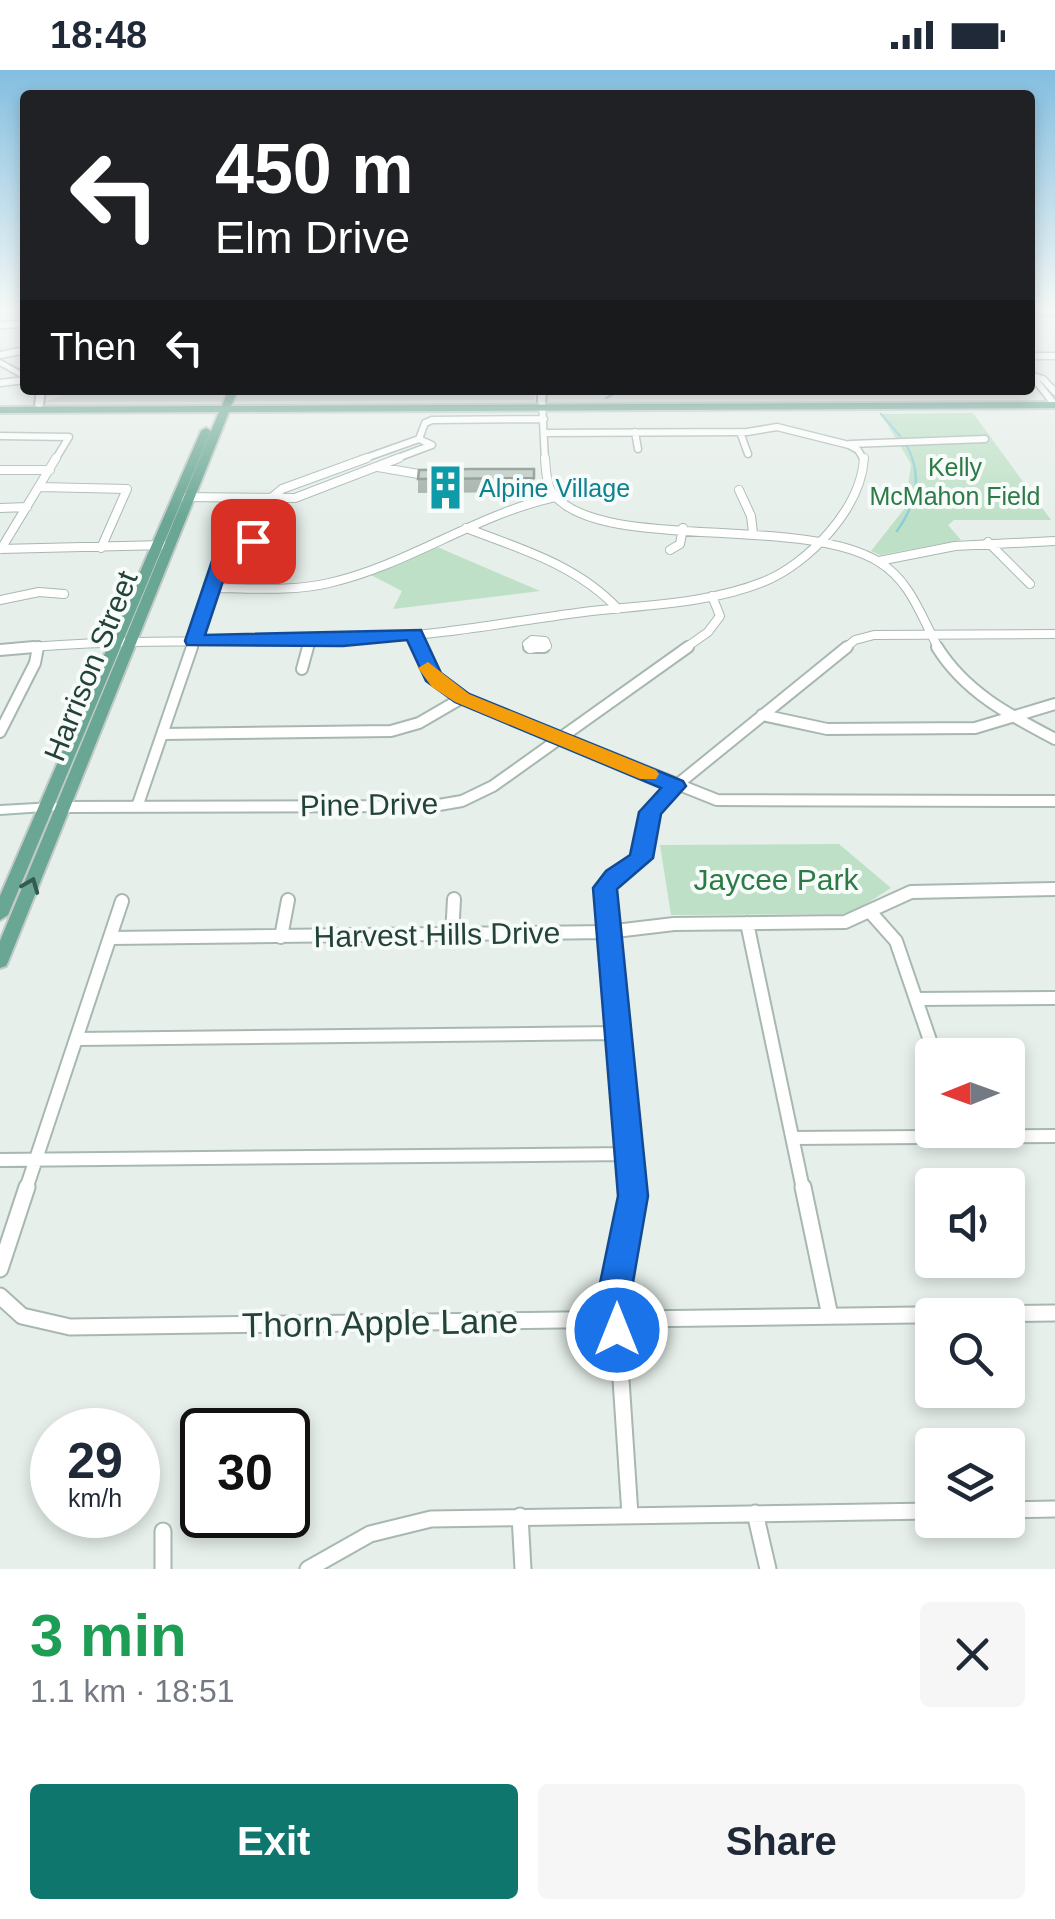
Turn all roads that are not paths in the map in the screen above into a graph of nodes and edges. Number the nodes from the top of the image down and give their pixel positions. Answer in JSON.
{"nodes":[{"id":1,"x":1035,"y":380,"type":"edge"},
{"id":2,"x":40,"y":395,"type":"edge"},
{"id":3,"x":222,"y":395,"type":"edge"},
{"id":4,"x":229,"y":395,"type":"edge"},
{"id":5,"x":542,"y":395,"type":"edge"},
{"id":6,"x":1054,"y":401,"type":"edge"},
{"id":7,"x":38,"y":406,"type":"junction"},
{"id":8,"x":221,"y":407,"type":"junction"},
{"id":9,"x":0,"y":408,"type":"edge"},
{"id":10,"x":543,"y":410,"type":"junction"},
{"id":11,"x":635,"y":432,"type":"junction"},
{"id":12,"x":740,"y":432,"type":"junction"},
{"id":13,"x":545,"y":433,"type":"junction"},
{"id":14,"x":0,"y":436,"type":"edge"},
{"id":15,"x":420,"y":436,"type":"junction"},
{"id":16,"x":985,"y":439,"type":"dead end"},
{"id":17,"x":849,"y":444,"type":"junction"},
{"id":18,"x":638,"y":449,"type":"dead end"},
{"id":19,"x":748,"y":454,"type":"dead end"},
{"id":20,"x":363,"y":462,"type":"junction"},
{"id":21,"x":380,"y":468,"type":"junction"},
{"id":22,"x":0,"y":470,"type":"edge"},
{"id":23,"x":50,"y":470,"type":"junction"},
{"id":24,"x":434,"y":476,"type":"edge"},
{"id":25,"x":40,"y":487,"type":"junction"},
{"id":26,"x":739,"y":490,"type":"dead end"},
{"id":27,"x":555,"y":496,"type":"junction"},
{"id":28,"x":183,"y":497,"type":"junction"},
{"id":29,"x":270,"y":499,"type":"junction"},
{"id":30,"x":0,"y":508,"type":"edge"},
{"id":31,"x":27,"y":508,"type":"junction"},
{"id":32,"x":466,"y":528,"type":"junction"},
{"id":33,"x":683,"y":528,"type":"junction"},
{"id":34,"x":752,"y":533,"type":"junction"},
{"id":35,"x":823,"y":540,"type":"junction"},
{"id":36,"x":253,"y":541,"type":"dead end"},
{"id":37,"x":1055,"y":541,"type":"edge"},
{"id":38,"x":988,"y":542,"type":"junction"},
{"id":39,"x":164,"y":544,"type":"junction"},
{"id":40,"x":101,"y":548,"type":"junction"},
{"id":41,"x":0,"y":549,"type":"edge"},
{"id":42,"x":670,"y":550,"type":"dead end"},
{"id":43,"x":880,"y":561,"type":"junction"},
{"id":44,"x":1030,"y":584,"type":"dead end"},
{"id":45,"x":212,"y":588,"type":"junction"},
{"id":46,"x":64,"y":594,"type":"dead end"},
{"id":47,"x":712,"y":596,"type":"junction"},
{"id":48,"x":0,"y":600,"type":"edge"},
{"id":49,"x":618,"y":609,"type":"junction"},
{"id":50,"x":525,"y":621,"type":"junction"},
{"id":51,"x":414,"y":634,"type":"junction"},
{"id":52,"x":1055,"y":634,"type":"edge"},
{"id":53,"x":932,"y":635,"type":"junction"},
{"id":54,"x":535,"y":640,"type":"dead end"},
{"id":55,"x":194,"y":641,"type":"junction"},
{"id":56,"x":309,"y":641,"type":"junction"},
{"id":57,"x":123,"y":642,"type":"junction"},
{"id":58,"x":38,"y":646,"type":"junction"},
{"id":59,"x":0,"y":650,"type":"edge"},
{"id":60,"x":302,"y":668,"type":"dead end"},
{"id":61,"x":462,"y":698,"type":"junction"},
{"id":62,"x":1055,"y":704,"type":"edge"},
{"id":63,"x":762,"y":715,"type":"junction"},
{"id":64,"x":1015,"y":717,"type":"junction"},
{"id":65,"x":0,"y":732,"type":"edge"},
{"id":66,"x":162,"y":734,"type":"junction"},
{"id":67,"x":559,"y":738,"type":"junction"},
{"id":68,"x":1055,"y":739,"type":"edge"},
{"id":69,"x":675,"y":786,"type":"junction"},
{"id":70,"x":1055,"y":801,"type":"edge"},
{"id":71,"x":54,"y":807,"type":"junction"},
{"id":72,"x":137,"y":808,"type":"junction"},
{"id":73,"x":0,"y":810,"type":"edge"},
{"id":74,"x":1055,"y":889,"type":"edge"},
{"id":75,"x":454,"y":899,"type":"dead end"},
{"id":76,"x":288,"y":900,"type":"dead end"},
{"id":77,"x":122,"y":901,"type":"dead end"},
{"id":78,"x":872,"y":914,"type":"junction"},
{"id":79,"x":0,"y":915,"type":"edge"},
{"id":80,"x":746,"y":923,"type":"junction"},
{"id":81,"x":608,"y":932,"type":"junction"},
{"id":82,"x":281,"y":936,"type":"junction"},
{"id":83,"x":452,"y":936,"type":"junction"},
{"id":84,"x":111,"y":938,"type":"junction"},
{"id":85,"x":0,"y":962,"type":"edge"},
{"id":86,"x":1055,"y":998,"type":"edge"},
{"id":87,"x":916,"y":1000,"type":"junction"},
{"id":88,"x":616,"y":1033,"type":"junction"},
{"id":89,"x":929,"y":1038,"type":"edge"},
{"id":90,"x":76,"y":1040,"type":"junction"},
{"id":91,"x":915,"y":1134,"type":"edge"},
{"id":92,"x":1025,"y":1135,"type":"edge"},
{"id":93,"x":1055,"y":1136,"type":"edge"},
{"id":94,"x":793,"y":1138,"type":"junction"},
{"id":95,"x":629,"y":1154,"type":"junction"},
{"id":96,"x":0,"y":1160,"type":"edge"},
{"id":97,"x":37,"y":1160,"type":"junction"},
{"id":98,"x":0,"y":1269,"type":"edge"},
{"id":99,"x":5,"y":1302,"type":"edge"},
{"id":100,"x":1055,"y":1313,"type":"edge"},
{"id":101,"x":830,"y":1316,"type":"junction"},
{"id":102,"x":616,"y":1320,"type":"junction"},
{"id":103,"x":1055,"y":1509,"type":"edge"},
{"id":104,"x":1025,"y":1510,"type":"edge"},
{"id":105,"x":915,"y":1511,"type":"edge"},
{"id":106,"x":755,"y":1513,"type":"junction"},
{"id":107,"x":630,"y":1515,"type":"junction"},
{"id":108,"x":520,"y":1516,"type":"junction"},
{"id":109,"x":163,"y":1532,"type":"dead end"},
{"id":110,"x":163,"y":1569,"type":"edge"},
{"id":111,"x":308,"y":1569,"type":"edge"},
{"id":112,"x":523,"y":1569,"type":"edge"},
{"id":113,"x":768,"y":1569,"type":"edge"}],
"edges":[{"from":1,"to":6,"type":"street"},
{"from":2,"to":7,"type":"street"},
{"from":3,"to":8,"type":"main road","name":"Harrison Street"},
{"from":4,"to":8,"type":"main road","name":"Harrison Street"},
{"from":5,"to":10,"type":"street"},
{"from":6,"to":10,"type":"main road"},
{"from":7,"to":8,"type":"main road"},
{"from":7,"to":9,"type":"main road"},
{"from":8,"to":9,"type":"main road"},
{"from":8,"to":10,"type":"main road"},
{"from":8,"to":28,"type":"main road","name":"Harrison Street"},
{"from":10,"to":13,"type":"street"},
{"from":10,"to":15,"type":"street"},
{"from":11,"to":12,"type":"street"},
{"from":11,"to":13,"type":"street"},
{"from":11,"to":18,"type":"street"},
{"from":12,"to":17,"type":"street"},
{"from":12,"to":19,"type":"street"},
{"from":13,"to":27,"type":"street"},
{"from":14,"to":23,"type":"street"},
{"from":15,"to":20,"type":"street"},
{"from":15,"to":21,"type":"street"},
{"from":16,"to":17,"type":"street"},
{"from":17,"to":35,"type":"street"},
{"from":20,"to":21,"type":"street"},
{"from":20,"to":29,"type":"street"},
{"from":21,"to":24,"type":"street"},
{"from":21,"to":29,"type":"street"},
{"from":22,"to":23,"type":"street"},
{"from":23,"to":25,"type":"street"},
{"from":25,"to":31,"type":"street"},
{"from":25,"to":40,"type":"street"},
{"from":26,"to":34,"type":"street"},
{"from":27,"to":32,"type":"street"},
{"from":27,"to":33,"type":"street"},
{"from":28,"to":29,"type":"street"},
{"from":28,"to":39,"type":"main road","name":"Harrison Street"},
{"from":30,"to":31,"type":"street"},
{"from":31,"to":41,"type":"street"},
{"from":32,"to":45,"type":"street"},
{"from":32,"to":49,"type":"street"},
{"from":33,"to":34,"type":"street"},
{"from":33,"to":42,"type":"street"},
{"from":34,"to":35,"type":"street"},
{"from":35,"to":43,"type":"street"},
{"from":35,"to":47,"type":"street"},
{"from":36,"to":45,"type":"street"},
{"from":37,"to":38,"type":"street"},
{"from":38,"to":43,"type":"street"},
{"from":38,"to":44,"type":"street"},
{"from":39,"to":40,"type":"street"},
{"from":39,"to":57,"type":"main road","name":"Harrison Street"},
{"from":40,"to":41,"type":"street"},
{"from":43,"to":53,"type":"street"},
{"from":45,"to":55,"type":"street"},
{"from":46,"to":48,"type":"street"},
{"from":47,"to":49,"type":"street"},
{"from":47,"to":67,"type":"street","name":"Pine Drive"},
{"from":49,"to":50,"type":"street"},
{"from":50,"to":51,"type":"street"},
{"from":50,"to":54,"type":"street"},
{"from":51,"to":56,"type":"street"},
{"from":51,"to":61,"type":"street"},
{"from":52,"to":53,"type":"street"},
{"from":53,"to":63,"type":"street"},
{"from":53,"to":64,"type":"street"},
{"from":55,"to":56,"type":"street"},
{"from":55,"to":57,"type":"street"},
{"from":55,"to":66,"type":"street"},
{"from":56,"to":60,"type":"street"},
{"from":57,"to":58,"type":"street"},
{"from":57,"to":71,"type":"main road","name":"Harrison Street"},
{"from":58,"to":59,"type":"street"},
{"from":58,"to":65,"type":"street"},
{"from":61,"to":66,"type":"street"},
{"from":61,"to":67,"type":"street"},
{"from":62,"to":64,"type":"street"},
{"from":63,"to":64,"type":"street"},
{"from":63,"to":69,"type":"street"},
{"from":64,"to":68,"type":"street"},
{"from":66,"to":72,"type":"street"},
{"from":67,"to":69,"type":"street"},
{"from":67,"to":72,"type":"street","name":"Pine Drive"},
{"from":69,"to":70,"type":"street"},
{"from":69,"to":81,"type":"street"},
{"from":71,"to":72,"type":"street","name":"Pine Drive"},
{"from":71,"to":73,"type":"street"},
{"from":71,"to":79,"type":"main road","name":"Harrison Street"},
{"from":85,"to":71,"type":"main road","name":"Harrison Street","one_way":true},
{"from":74,"to":78,"type":"street","name":"Harvest Hills Drive"},
{"from":75,"to":83,"type":"street"},
{"from":76,"to":82,"type":"street"},
{"from":77,"to":84,"type":"street"},
{"from":78,"to":80,"type":"street","name":"Harvest Hills Drive"},
{"from":78,"to":87,"type":"street"},
{"from":80,"to":81,"type":"street","name":"Harvest Hills Drive"},
{"from":80,"to":94,"type":"street"},
{"from":81,"to":83,"type":"street","name":"Harvest Hills Drive"},
{"from":81,"to":88,"type":"street"},
{"from":82,"to":83,"type":"street","name":"Harvest Hills Drive"},
{"from":82,"to":84,"type":"street","name":"Harvest Hills Drive"},
{"from":84,"to":90,"type":"street"},
{"from":86,"to":87,"type":"street"},
{"from":87,"to":89,"type":"street"},
{"from":88,"to":90,"type":"street"},
{"from":88,"to":95,"type":"street"},
{"from":90,"to":97,"type":"street"},
{"from":91,"to":94,"type":"street"},
{"from":92,"to":93,"type":"street"},
{"from":94,"to":101,"type":"street"},
{"from":95,"to":97,"type":"street"},
{"from":95,"to":102,"type":"street"},
{"from":96,"to":97,"type":"street"},
{"from":97,"to":98,"type":"street"},
{"from":99,"to":102,"type":"street","name":"Thorn Apple Lane"},
{"from":100,"to":101,"type":"street","name":"Thorn Apple Lane"},
{"from":101,"to":102,"type":"street","name":"Thorn Apple Lane"},
{"from":102,"to":107,"type":"street"},
{"from":103,"to":104,"type":"street"},
{"from":105,"to":106,"type":"street"},
{"from":106,"to":107,"type":"street"},
{"from":106,"to":113,"type":"street"},
{"from":107,"to":108,"type":"street"},
{"from":108,"to":111,"type":"street"},
{"from":108,"to":112,"type":"street"},
{"from":109,"to":110,"type":"street"}]}
